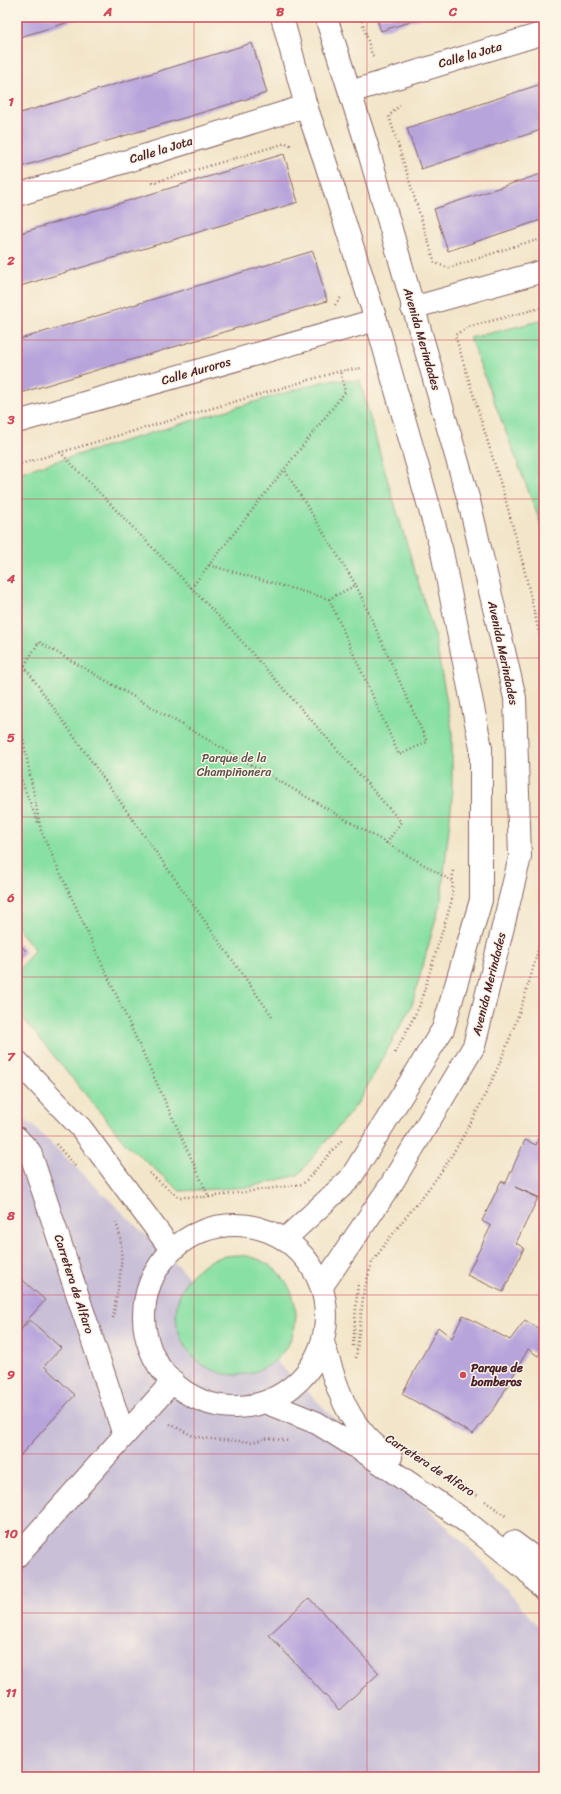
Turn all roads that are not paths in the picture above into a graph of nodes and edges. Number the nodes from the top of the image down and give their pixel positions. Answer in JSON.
{"nodes":[{"id":1,"x":282,"y":17,"type":"edge"},
{"id":2,"x":326,"y":17,"type":"edge"},
{"id":3,"x":544,"y":34,"type":"edge"},
{"id":4,"x":350,"y":92,"type":"junction"},
{"id":5,"x":306,"y":106,"type":"junction"},
{"id":6,"x":17,"y":195,"type":"edge"},
{"id":7,"x":544,"y":271,"type":"edge"},
{"id":8,"x":412,"y":308,"type":"junction"},
{"id":9,"x":376,"y":320,"type":"junction"},
{"id":10,"x":17,"y":422,"type":"edge"},
{"id":11,"x":20,"y":1070,"type":"edge"},
{"id":12,"x":17,"y":1138,"type":"edge"},
{"id":13,"x":285,"y":1239,"type":"junction"},
{"id":14,"x":172,"y":1249,"type":"junction"},
{"id":15,"x":322,"y":1286,"type":"junction"},
{"id":16,"x":323,"y":1342,"type":"junction"},
{"id":17,"x":173,"y":1381,"type":"junction"},
{"id":18,"x":265,"y":1402,"type":"junction"},
{"id":19,"x":124,"y":1435,"type":"junction"},
{"id":20,"x":17,"y":1556,"type":"edge"},
{"id":21,"x":544,"y":1565,"type":"edge"},
{"id":22,"x":544,"y":1590,"type":"edge"}],
"edges":[{"from":1,"to":5,"type":"main road"},
{"from":2,"to":4,"type":"main road","name":"Avenida Merindades"},
{"from":3,"to":4,"type":"main road","name":"Calle la Jota"},
{"from":4,"to":8,"type":"main road","name":"Avenida Merindades"},
{"from":5,"to":6,"type":"main road","name":"Calle la Jota"},
{"from":5,"to":9,"type":"main road"},
{"from":7,"to":8,"type":"main road"},
{"from":8,"to":15,"type":"main road","name":"Avenida Merindades"},
{"from":9,"to":10,"type":"main road","name":"Calle Auroros"},
{"from":9,"to":13,"type":"main road"},
{"from":11,"to":14,"type":"main road"},
{"from":12,"to":19,"type":"main road","name":"Carretera de Alfaro"},
{"from":13,"to":14,"type":"main road"},
{"from":13,"to":15,"type":"main road"},
{"from":14,"to":17,"type":"main road"},
{"from":15,"to":16,"type":"main road"},
{"from":16,"to":18,"type":"main road"},
{"from":16,"to":21,"type":"main road","name":"Carretera de Alfaro"},
{"from":17,"to":18,"type":"main road"},
{"from":17,"to":19,"type":"main road"},
{"from":18,"to":22,"type":"main road"},
{"from":19,"to":20,"type":"main road"}]}
